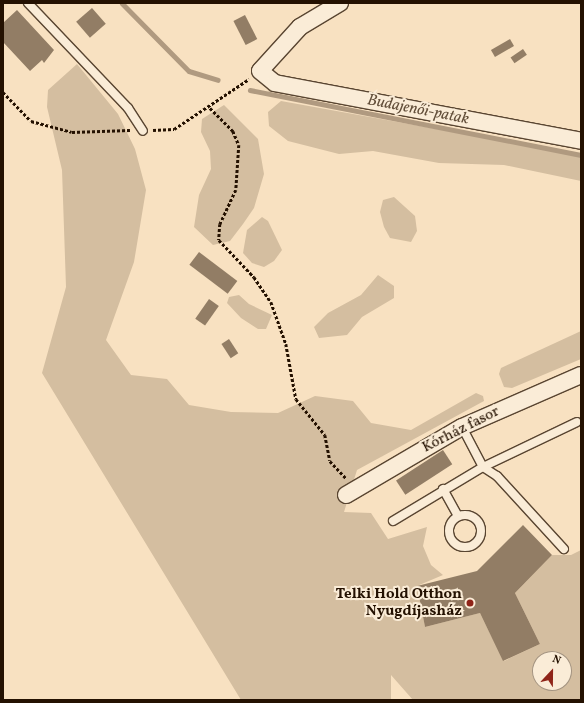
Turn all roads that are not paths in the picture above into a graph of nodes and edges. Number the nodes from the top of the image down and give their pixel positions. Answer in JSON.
{"nodes":[{"id":1,"x":28,"y":3,"type":"edge"},
{"id":2,"x":340,"y":3,"type":"edge"},
{"id":3,"x":143,"y":131,"type":"dead end"},
{"id":4,"x":581,"y":141,"type":"edge"},
{"id":5,"x":581,"y":374,"type":"edge"},
{"id":6,"x":577,"y":422,"type":"dead end"},
{"id":7,"x":462,"y":427,"type":"junction"},
{"id":8,"x":483,"y":467,"type":"junction"},
{"id":9,"x":443,"y":489,"type":"junction"},
{"id":10,"x":351,"y":491,"type":"road end"},
{"id":11,"x":458,"y":516,"type":"junction"},
{"id":12,"x":393,"y":521,"type":"dead end"},
{"id":13,"x":564,"y":549,"type":"dead end"}],
"edges":[{"from":1,"to":3,"type":"lane"},
{"from":2,"to":4,"type":"street"},
{"from":5,"to":7,"type":"street","name":"Kórház fasor"},
{"from":6,"to":8,"type":"lane"},
{"from":7,"to":8,"type":"lane"},
{"from":7,"to":10,"type":"street","name":"Kórház fasor"},
{"from":8,"to":9,"type":"lane"},
{"from":8,"to":13,"type":"lane"},
{"from":9,"to":11,"type":"lane"},
{"from":9,"to":12,"type":"lane"},
{"from":11,"to":11,"type":"lane"}]}
